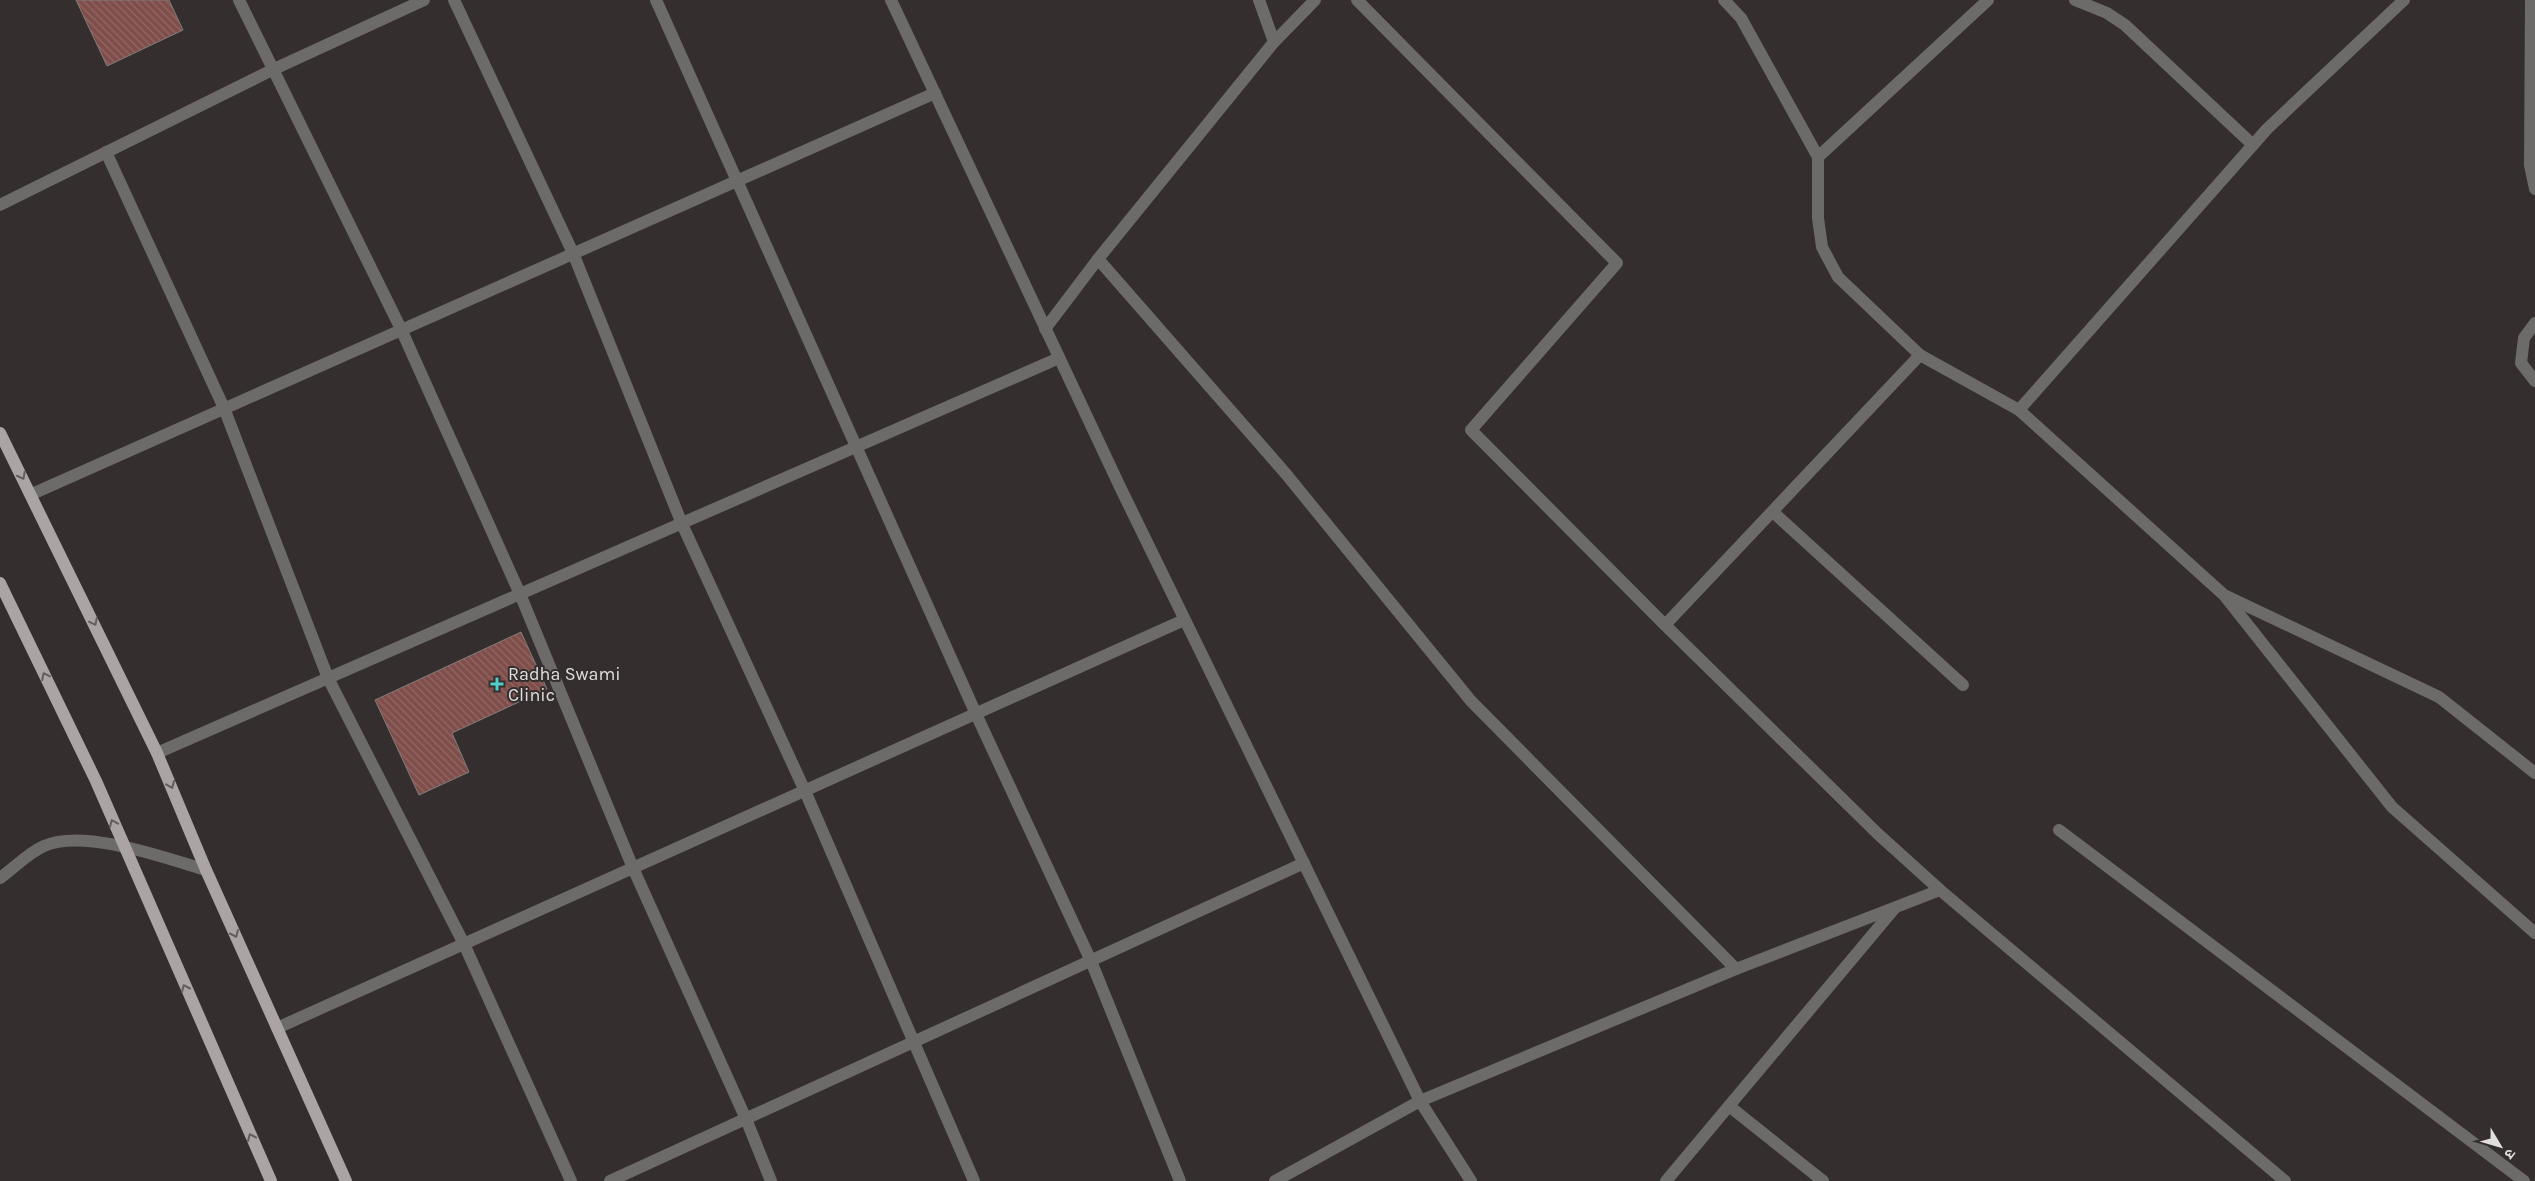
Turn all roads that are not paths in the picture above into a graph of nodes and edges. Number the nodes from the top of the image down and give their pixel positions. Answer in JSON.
{"nodes":[{"id":1,"x":239,"y":0,"type":"edge"},
{"id":2,"x":424,"y":0,"type":"edge"},
{"id":3,"x":454,"y":0,"type":"edge"},
{"id":4,"x":656,"y":0,"type":"edge"},
{"id":5,"x":891,"y":0,"type":"edge"},
{"id":6,"x":1259,"y":0,"type":"edge"},
{"id":7,"x":1315,"y":0,"type":"edge"},
{"id":8,"x":1356,"y":0,"type":"edge"},
{"id":9,"x":1724,"y":0,"type":"edge"},
{"id":10,"x":1988,"y":0,"type":"edge"},
{"id":11,"x":2075,"y":0,"type":"edge"},
{"id":12,"x":2404,"y":0,"type":"edge"},
{"id":13,"x":2531,"y":0,"type":"edge"},
{"id":14,"x":1274,"y":42,"type":"junction"},
{"id":15,"x":272,"y":70,"type":"junction"},
{"id":16,"x":935,"y":93,"type":"junction"},
{"id":17,"x":2253,"y":145,"type":"junction"},
{"id":18,"x":106,"y":152,"type":"junction"},
{"id":19,"x":1818,"y":157,"type":"junction"},
{"id":20,"x":736,"y":181,"type":"junction"},
{"id":21,"x":2535,"y":190,"type":"edge"},
{"id":22,"x":0,"y":205,"type":"edge"},
{"id":23,"x":573,"y":253,"type":"junction"},
{"id":24,"x":1098,"y":259,"type":"junction"},
{"id":25,"x":2535,"y":322,"type":"edge"},
{"id":26,"x":401,"y":329,"type":"junction"},
{"id":27,"x":1045,"y":329,"type":"junction"},
{"id":28,"x":1920,"y":355,"type":"junction"},
{"id":29,"x":1059,"y":358,"type":"junction"},
{"id":30,"x":2535,"y":382,"type":"edge"},
{"id":31,"x":224,"y":408,"type":"junction"},
{"id":32,"x":2019,"y":410,"type":"junction"},
{"id":33,"x":0,"y":433,"type":"edge"},
{"id":34,"x":857,"y":447,"type":"junction"},
{"id":35,"x":32,"y":494,"type":"junction"},
{"id":36,"x":1773,"y":512,"type":"junction"},
{"id":37,"x":682,"y":524,"type":"junction"},
{"id":38,"x":0,"y":583,"type":"edge"},
{"id":39,"x":520,"y":594,"type":"junction"},
{"id":40,"x":2224,"y":596,"type":"junction"},
{"id":41,"x":1184,"y":620,"type":"junction"},
{"id":42,"x":1665,"y":625,"type":"junction"},
{"id":43,"x":328,"y":678,"type":"junction"},
{"id":44,"x":1963,"y":685,"type":"dead end"},
{"id":45,"x":976,"y":714,"type":"junction"},
{"id":46,"x":158,"y":754,"type":"junction"},
{"id":47,"x":2535,"y":773,"type":"edge"},
{"id":48,"x":805,"y":791,"type":"junction"},
{"id":49,"x":2059,"y":830,"type":"dead end"},
{"id":50,"x":123,"y":846,"type":"junction"},
{"id":51,"x":1304,"y":863,"type":"junction"},
{"id":52,"x":632,"y":868,"type":"junction"},
{"id":53,"x":206,"y":870,"type":"junction"},
{"id":54,"x":0,"y":878,"type":"edge"},
{"id":55,"x":1940,"y":890,"type":"junction"},
{"id":56,"x":1896,"y":907,"type":"junction"},
{"id":57,"x":2535,"y":933,"type":"edge"},
{"id":58,"x":464,"y":944,"type":"junction"},
{"id":59,"x":1091,"y":961,"type":"junction"},
{"id":60,"x":1736,"y":969,"type":"junction"},
{"id":61,"x":277,"y":1028,"type":"junction"},
{"id":62,"x":913,"y":1043,"type":"junction"},
{"id":63,"x":1420,"y":1101,"type":"junction"},
{"id":64,"x":1729,"y":1106,"type":"junction"},
{"id":65,"x":746,"y":1119,"type":"junction"},
{"id":66,"x":271,"y":1181,"type":"edge"},
{"id":67,"x":346,"y":1181,"type":"edge"},
{"id":68,"x":571,"y":1181,"type":"edge"},
{"id":69,"x":610,"y":1181,"type":"edge"},
{"id":70,"x":770,"y":1181,"type":"edge"},
{"id":71,"x":974,"y":1181,"type":"edge"},
{"id":72,"x":1180,"y":1181,"type":"edge"},
{"id":73,"x":1275,"y":1181,"type":"edge"},
{"id":74,"x":1471,"y":1181,"type":"edge"},
{"id":75,"x":1666,"y":1181,"type":"edge"},
{"id":76,"x":1823,"y":1181,"type":"edge"},
{"id":77,"x":2285,"y":1181,"type":"edge"},
{"id":78,"x":2524,"y":1181,"type":"edge"}],
"edges":[{"from":1,"to":15,"type":"street"},
{"from":2,"to":15,"type":"street"},
{"from":3,"to":23,"type":"street"},
{"from":4,"to":20,"type":"street"},
{"from":5,"to":16,"type":"street"},
{"from":6,"to":14,"type":"street"},
{"from":7,"to":14,"type":"street"},
{"from":8,"to":42,"type":"street"},
{"from":9,"to":19,"type":"street"},
{"from":10,"to":19,"type":"street"},
{"from":11,"to":17,"type":"street"},
{"from":12,"to":17,"type":"street"},
{"from":13,"to":21,"type":"street"},
{"from":14,"to":24,"type":"street"},
{"from":15,"to":18,"type":"street"},
{"from":15,"to":26,"type":"street"},
{"from":16,"to":20,"type":"street"},
{"from":16,"to":27,"type":"street"},
{"from":17,"to":32,"type":"street"},
{"from":18,"to":22,"type":"street"},
{"from":18,"to":31,"type":"street"},
{"from":19,"to":28,"type":"street"},
{"from":20,"to":23,"type":"street"},
{"from":20,"to":34,"type":"street"},
{"from":23,"to":26,"type":"street"},
{"from":23,"to":37,"type":"street"},
{"from":24,"to":27,"type":"street"},
{"from":24,"to":60,"type":"street"},
{"from":25,"to":30,"type":"street"},
{"from":26,"to":31,"type":"street"},
{"from":26,"to":39,"type":"street"},
{"from":27,"to":29,"type":"street"},
{"from":28,"to":32,"type":"street"},
{"from":28,"to":36,"type":"street"},
{"from":29,"to":34,"type":"street"},
{"from":29,"to":41,"type":"street"},
{"from":31,"to":35,"type":"street"},
{"from":31,"to":43,"type":"street"},
{"from":32,"to":40,"type":"street"},
{"from":33,"to":35,"type":"main road","one_way":true},
{"from":34,"to":37,"type":"street"},
{"from":34,"to":45,"type":"street"},
{"from":35,"to":46,"type":"main road","one_way":true},
{"from":36,"to":42,"type":"street"},
{"from":36,"to":44,"type":"street"},
{"from":37,"to":39,"type":"street"},
{"from":37,"to":48,"type":"street"},
{"from":50,"to":38,"type":"main road","one_way":true},
{"from":39,"to":43,"type":"street"},
{"from":39,"to":52,"type":"street"},
{"from":40,"to":47,"type":"street"},
{"from":40,"to":57,"type":"street"},
{"from":41,"to":45,"type":"street"},
{"from":41,"to":51,"type":"street"},
{"from":42,"to":55,"type":"street"},
{"from":43,"to":46,"type":"street"},
{"from":43,"to":58,"type":"street"},
{"from":45,"to":48,"type":"street"},
{"from":45,"to":59,"type":"street"},
{"from":46,"to":53,"type":"main road","one_way":true},
{"from":48,"to":52,"type":"street"},
{"from":48,"to":62,"type":"street"},
{"from":49,"to":78,"type":"street"},
{"from":50,"to":53,"type":"street"},
{"from":50,"to":54,"type":"street"},
{"from":66,"to":50,"type":"main road","one_way":true},
{"from":51,"to":59,"type":"street"},
{"from":51,"to":63,"type":"street"},
{"from":52,"to":58,"type":"street"},
{"from":52,"to":65,"type":"street"},
{"from":53,"to":61,"type":"main road","one_way":true},
{"from":55,"to":56,"type":"street"},
{"from":55,"to":77,"type":"street"},
{"from":56,"to":60,"type":"street"},
{"from":56,"to":64,"type":"street"},
{"from":58,"to":61,"type":"street"},
{"from":58,"to":68,"type":"street"},
{"from":59,"to":62,"type":"street"},
{"from":59,"to":72,"type":"street"},
{"from":60,"to":63,"type":"street"},
{"from":61,"to":67,"type":"main road"},
{"from":62,"to":65,"type":"street"},
{"from":62,"to":71,"type":"street"},
{"from":63,"to":73,"type":"street"},
{"from":63,"to":74,"type":"street"},
{"from":64,"to":75,"type":"street"},
{"from":64,"to":76,"type":"street"},
{"from":65,"to":69,"type":"street"},
{"from":65,"to":70,"type":"street"}]}
